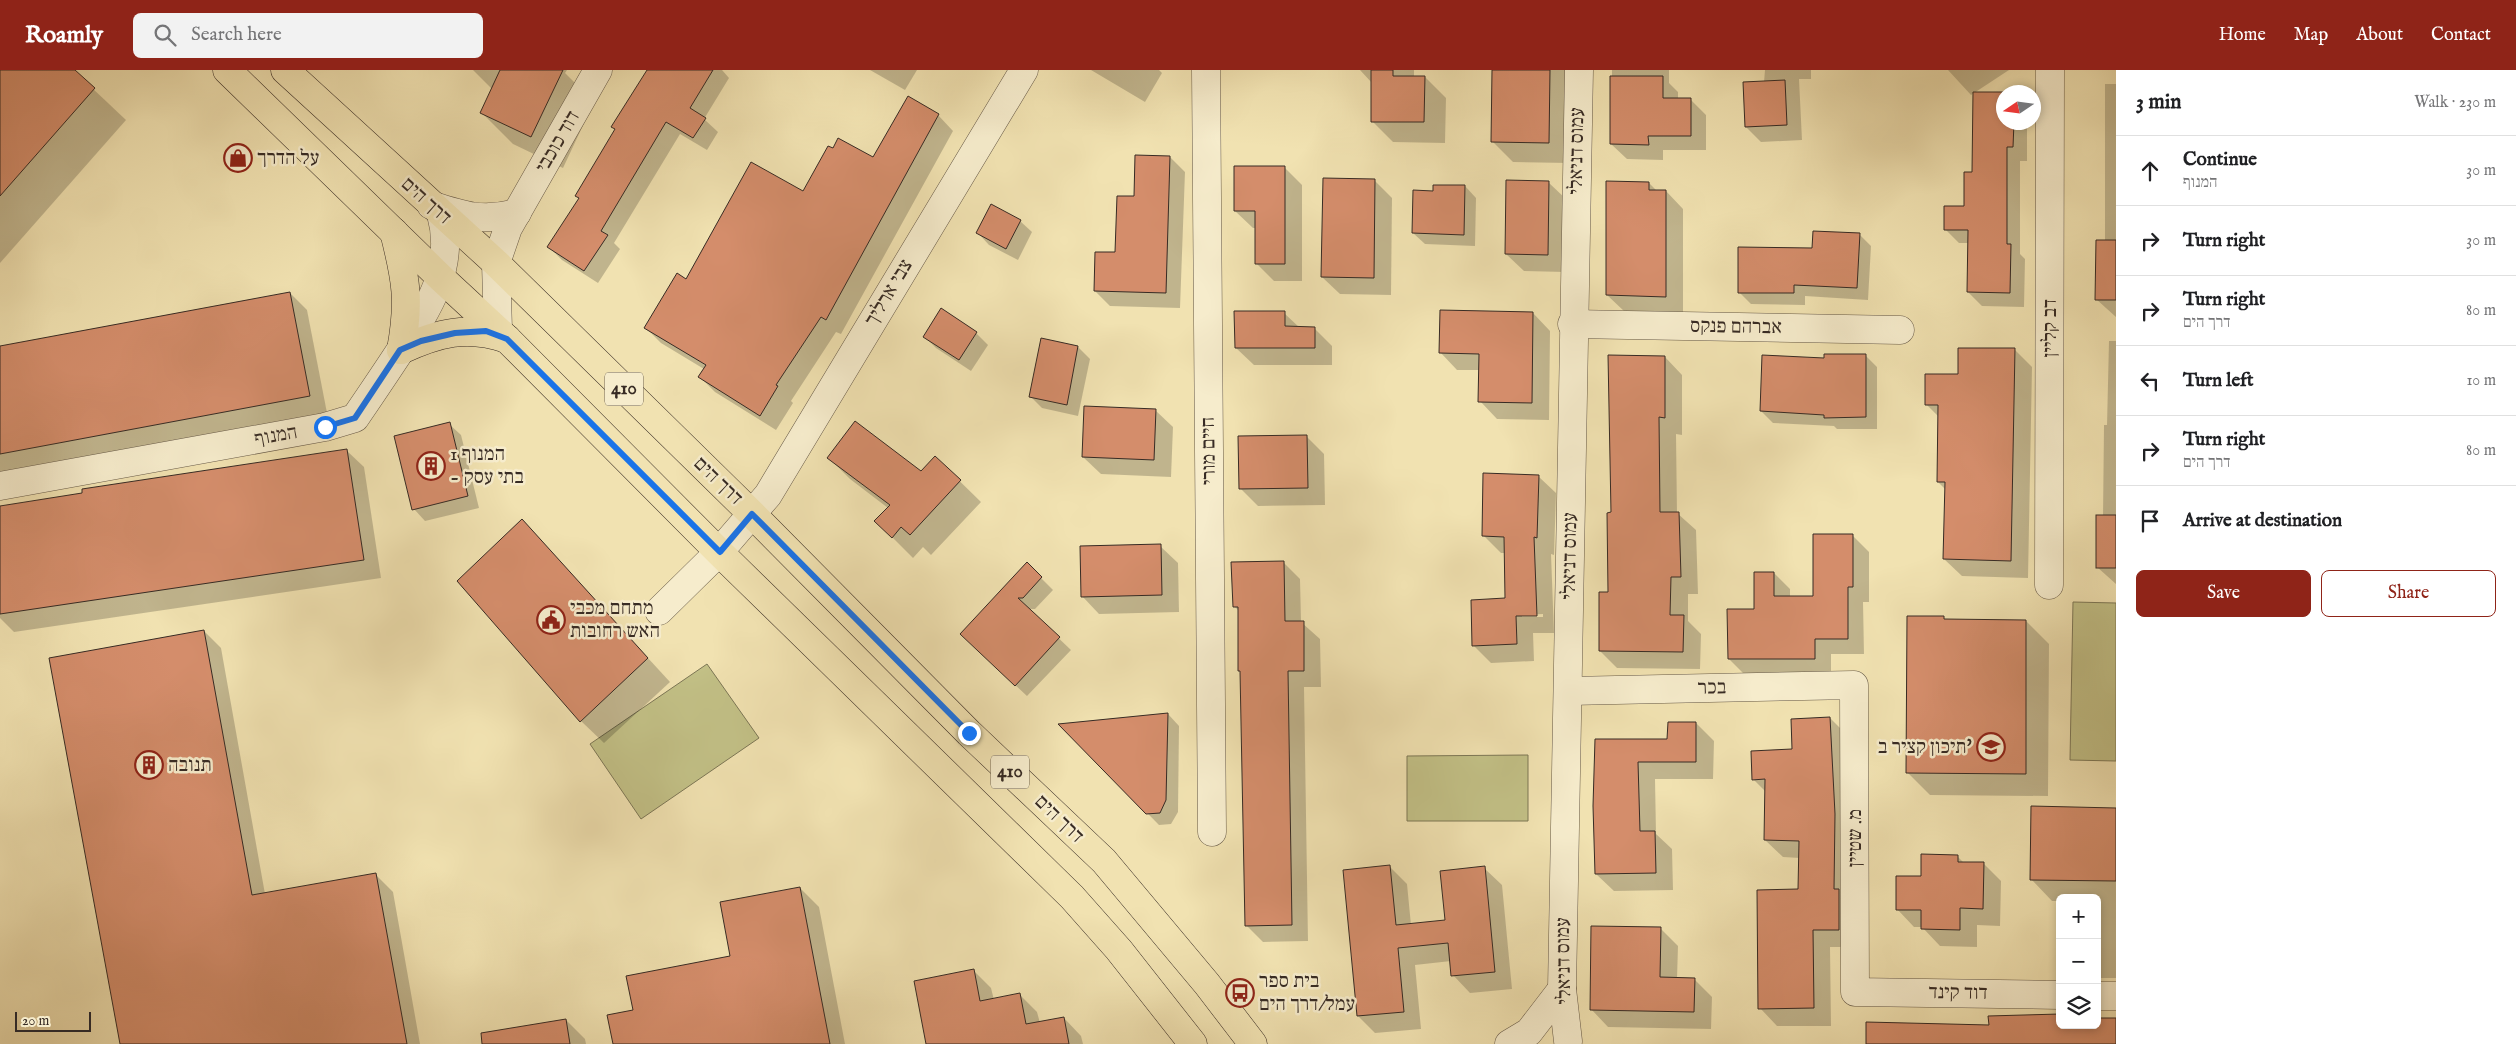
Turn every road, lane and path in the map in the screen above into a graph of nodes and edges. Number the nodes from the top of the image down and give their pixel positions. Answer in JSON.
{"nodes":[{"id":1,"x":227,"y":70,"type":"edge"},
{"id":2,"x":284,"y":70,"type":"edge"},
{"id":3,"x":598,"y":70,"type":"edge"},
{"id":4,"x":1024,"y":70,"type":"edge"},
{"id":5,"x":1206,"y":70,"type":"edge"},
{"id":6,"x":1579,"y":70,"type":"edge"},
{"id":7,"x":2050,"y":70,"type":"edge"},
{"id":8,"x":436,"y":210,"type":"junction"},
{"id":9,"x":517,"y":213,"type":"junction"},
{"id":10,"x":394,"y":232,"type":"junction"},
{"id":11,"x":496,"y":264,"type":"junction"},
{"id":12,"x":441,"y":278,"type":"junction"},
{"id":13,"x":1572,"y":324,"type":"junction"},
{"id":14,"x":1900,"y":330,"type":"dead end"},
{"id":15,"x":502,"y":335,"type":"junction"},
{"id":16,"x":400,"y":350,"type":"junction"},
{"id":17,"x":0,"y":486,"type":"edge"},
{"id":18,"x":752,"y":514,"type":"junction"},
{"id":19,"x":720,"y":552,"type":"junction"},
{"id":20,"x":2049,"y":586,"type":"dead end"},
{"id":21,"x":659,"y":611,"type":"dead end"},
{"id":22,"x":1854,"y":685,"type":"joint"},
{"id":23,"x":1569,"y":691,"type":"junction"},
{"id":24,"x":1212,"y":832,"type":"dead end"},
{"id":25,"x":1562,"y":989,"type":"junction"},
{"id":26,"x":1855,"y":992,"type":"joint"},
{"id":27,"x":2056,"y":995,"type":"edge"},
{"id":28,"x":2101,"y":996,"type":"edge"},
{"id":29,"x":2116,"y":996,"type":"edge"},
{"id":30,"x":1572,"y":1043,"type":"edge"},
{"id":31,"x":1193,"y":1044,"type":"edge"},
{"id":32,"x":1253,"y":1044,"type":"edge"},
{"id":33,"x":1510,"y":1044,"type":"edge"},
{"id":34,"x":1517,"y":1044,"type":"edge"}],
"edges":[{"from":1,"to":10,"type":"main road","number":"410"},
{"from":2,"to":8,"type":"main road","name":"דרך הים","number":"410"},
{"from":3,"to":9,"type":"street","name":"דוד כוכבי"},
{"from":4,"to":18,"type":"street","name":"צבי ארליך"},
{"from":5,"to":24,"type":"street","name":"חיים מורי"},
{"from":6,"to":13,"type":"street","name":"עמוס דניאלי"},
{"from":7,"to":20,"type":"street","name":"דב קליין"},
{"from":8,"to":9,"type":"street"},
{"from":8,"to":11,"type":"main road","name":"דרך הים","number":"410"},
{"from":8,"to":12,"type":"street","name":"המנוף"},
{"from":9,"to":11,"type":"street","name":"דוד כוכבי"},
{"from":10,"to":12,"type":"main road","number":"410"},
{"from":10,"to":16,"type":"main road"},
{"from":11,"to":15,"type":"street","name":"דוד כוכבי"},
{"from":11,"to":18,"type":"main road","name":"דרך הים","number":"410"},
{"from":12,"to":15,"type":"main road","number":"410"},
{"from":12,"to":16,"type":"street","name":"המנוף"},
{"from":13,"to":14,"type":"street","name":"אברהם פנקס"},
{"from":13,"to":23,"type":"street","name":"עמוס דניאלי"},
{"from":15,"to":16,"type":"main road"},
{"from":15,"to":19,"type":"main road","number":"410"},
{"from":16,"to":17,"type":"street","name":"המנוף"},
{"from":18,"to":19,"type":"street","name":"צבי ארליך"},
{"from":18,"to":32,"type":"main road","name":"דרך הים","number":"410"},
{"from":19,"to":21,"type":"street","name":"צבי ארליך"},
{"from":19,"to":31,"type":"main road","number":"410"},
{"from":22,"to":23,"type":"street","name":"בכר"},
{"from":22,"to":26,"type":"street","name":"מ. שטיין"},
{"from":23,"to":25,"type":"street","name":"עמוס דניאלי"},
{"from":25,"to":30,"type":"street","name":"עמוס דניאלי"},
{"from":25,"to":33,"type":"street"},
{"from":26,"to":27,"type":"street","name":"דוד קינד"},
{"from":28,"to":29,"type":"street"},
{"from":30,"to":34,"type":"street"}]}
